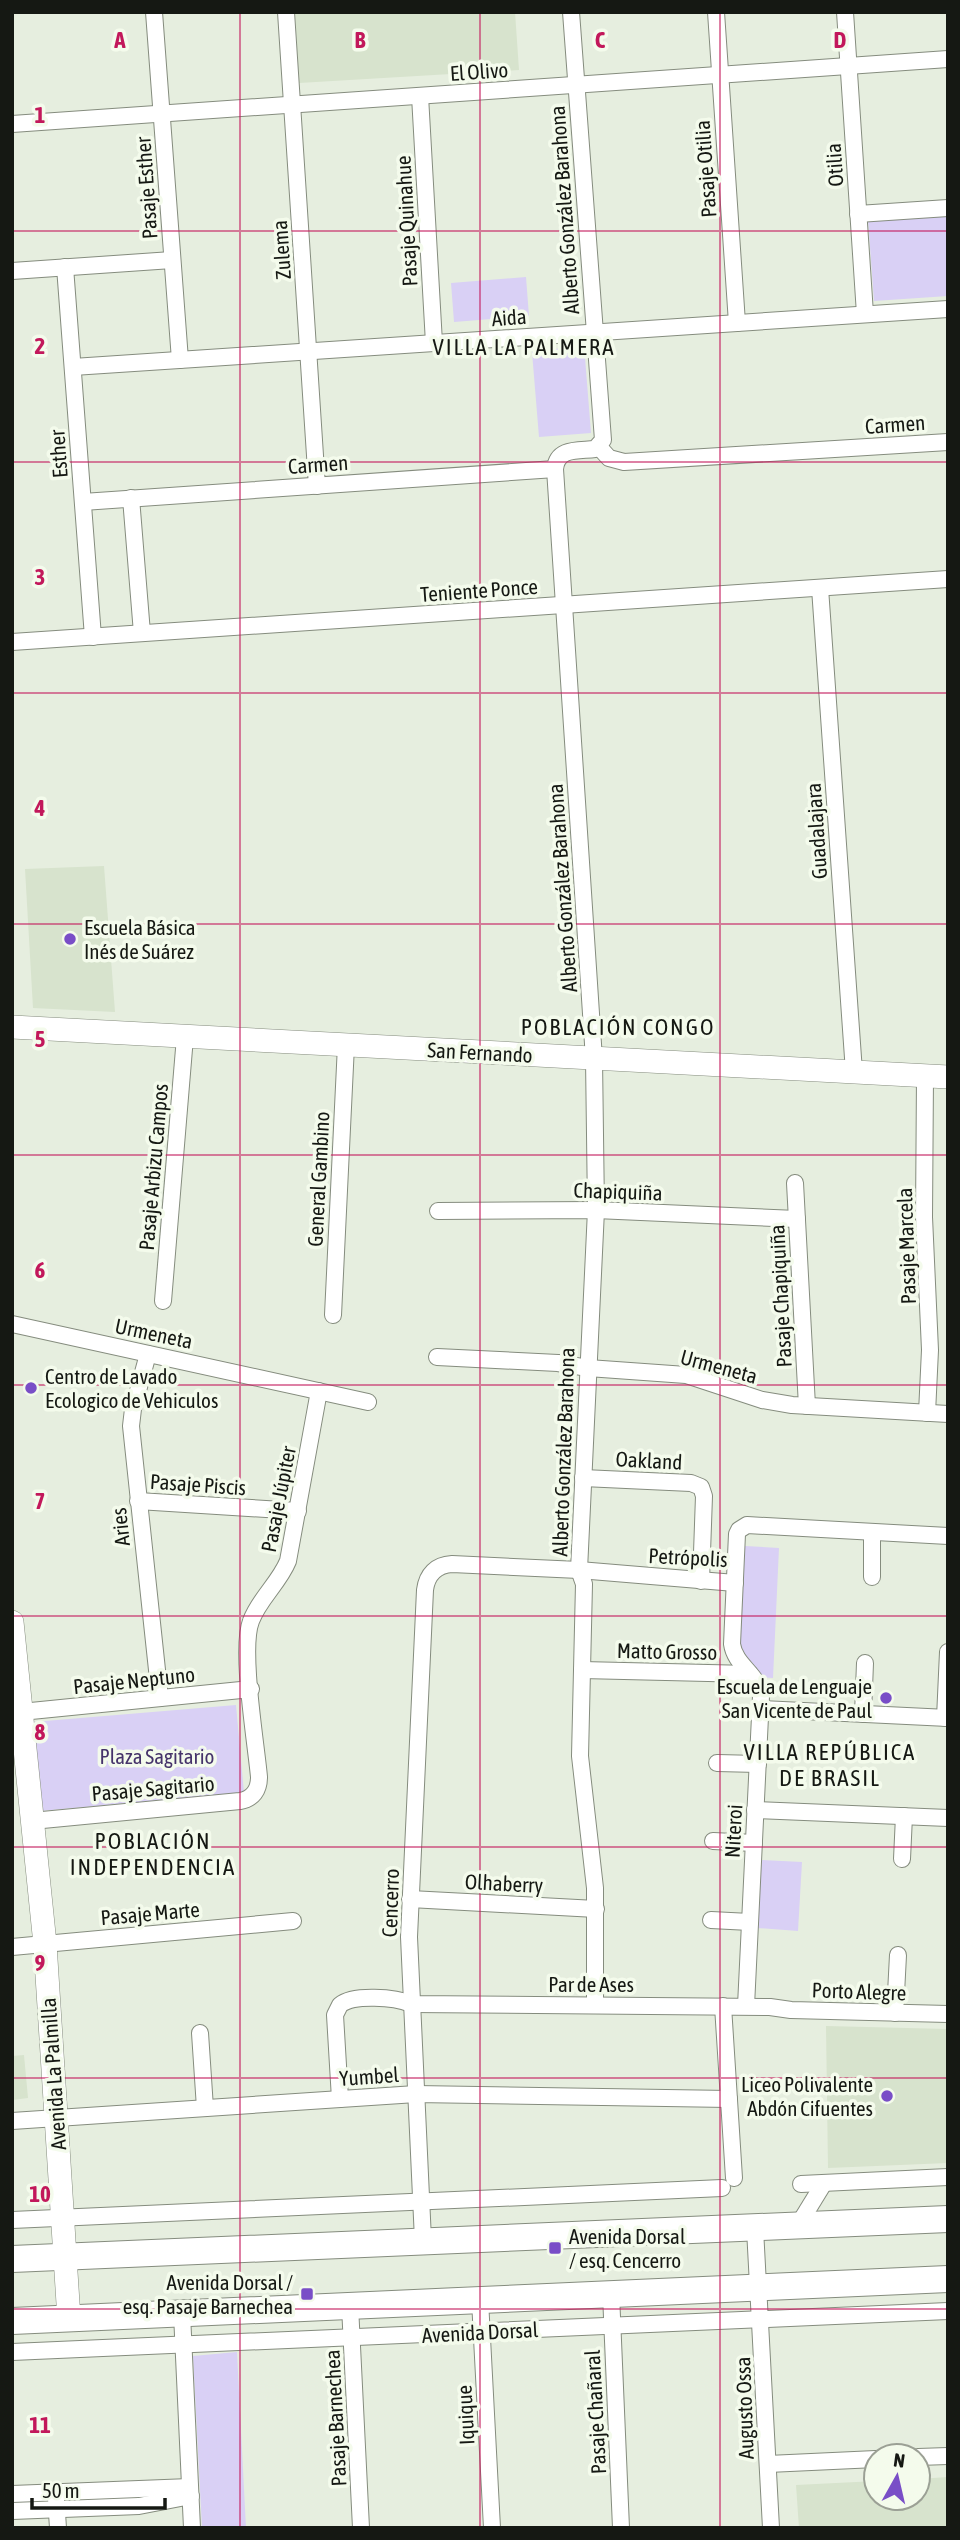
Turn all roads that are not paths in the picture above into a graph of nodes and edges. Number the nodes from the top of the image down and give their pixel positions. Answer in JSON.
{"nodes":[{"id":1,"x":154,"y":12,"type":"edge"},
{"id":2,"x":286,"y":12,"type":"edge"},
{"id":3,"x":571,"y":12,"type":"edge"},
{"id":4,"x":716,"y":12,"type":"edge"},
{"id":5,"x":845,"y":12,"type":"edge"},
{"id":6,"x":948,"y":59,"type":"edge"},
{"id":7,"x":848,"y":66,"type":"junction"},
{"id":8,"x":720,"y":75,"type":"junction"},
{"id":9,"x":576,"y":86,"type":"junction"},
{"id":10,"x":420,"y":96,"type":"junction"},
{"id":11,"x":292,"y":105,"type":"junction"},
{"id":12,"x":162,"y":114,"type":"junction"},
{"id":13,"x":12,"y":124,"type":"edge"},
{"id":14,"x":948,"y":208,"type":"edge"},
{"id":15,"x":858,"y":214,"type":"junction"},
{"id":16,"x":172,"y":260,"type":"junction"},
{"id":17,"x":65,"y":267,"type":"junction"},
{"id":18,"x":12,"y":271,"type":"edge"},
{"id":19,"x":948,"y":309,"type":"edge"},
{"id":20,"x":865,"y":314,"type":"junction"},
{"id":21,"x":737,"y":323,"type":"junction"},
{"id":22,"x":594,"y":333,"type":"junction"},
{"id":23,"x":434,"y":343,"type":"junction"},
{"id":24,"x":309,"y":351,"type":"junction"},
{"id":25,"x":180,"y":360,"type":"junction"},
{"id":26,"x":73,"y":367,"type":"junction"},
{"id":27,"x":948,"y":442,"type":"edge"},
{"id":28,"x":599,"y":447,"type":"junction"},
{"id":29,"x":555,"y":469,"type":"junction"},
{"id":30,"x":317,"y":485,"type":"junction"},
{"id":31,"x":131,"y":499,"type":"junction"},
{"id":32,"x":83,"y":502,"type":"junction"},
{"id":33,"x":948,"y":579,"type":"edge"},
{"id":34,"x":820,"y":587,"type":"junction"},
{"id":35,"x":564,"y":605,"type":"junction"},
{"id":36,"x":142,"y":634,"type":"junction"},
{"id":37,"x":93,"y":637,"type":"junction"},
{"id":38,"x":12,"y":642,"type":"edge"},
{"id":39,"x":12,"y":1027,"type":"edge"},
{"id":40,"x":185,"y":1037,"type":"junction"},
{"id":41,"x":346,"y":1045,"type":"junction"},
{"id":42,"x":594,"y":1059,"type":"junction"},
{"id":43,"x":854,"y":1072,"type":"junction"},
{"id":44,"x":937,"y":1077,"type":"edge"},
{"id":45,"x":796,"y":1183,"type":"dead end"},
{"id":46,"x":596,"y":1210,"type":"junction"},
{"id":47,"x":438,"y":1211,"type":"dead end"},
{"id":48,"x":797,"y":1219,"type":"junction"},
{"id":49,"x":163,"y":1301,"type":"dead end"},
{"id":50,"x":332,"y":1315,"type":"dead end"},
{"id":51,"x":12,"y":1324,"type":"edge"},
{"id":52,"x":148,"y":1354,"type":"junction"},
{"id":53,"x":437,"y":1357,"type":"dead end"},
{"id":54,"x":588,"y":1368,"type":"junction"},
{"id":55,"x":319,"y":1391,"type":"junction"},
{"id":56,"x":368,"y":1402,"type":"dead end"},
{"id":57,"x":807,"y":1406,"type":"junction"},
{"id":58,"x":927,"y":1413,"type":"junction"},
{"id":59,"x":948,"y":1414,"type":"edge"},
{"id":60,"x":583,"y":1478,"type":"junction"},
{"id":61,"x":138,"y":1501,"type":"junction"},
{"id":62,"x":298,"y":1511,"type":"junction"},
{"id":63,"x":872,"y":1532,"type":"junction"},
{"id":64,"x":948,"y":1536,"type":"edge"},
{"id":65,"x":434,"y":1570,"type":"joint"},
{"id":66,"x":579,"y":1570,"type":"junction"},
{"id":67,"x":872,"y":1577,"type":"dead end"},
{"id":68,"x":701,"y":1581,"type":"junction"},
{"id":69,"x":735,"y":1583,"type":"junction"},
{"id":70,"x":12,"y":1622,"type":"edge"},
{"id":71,"x":948,"y":1653,"type":"edge"},
{"id":72,"x":14,"y":1657,"type":"edge"},
{"id":73,"x":865,"y":1663,"type":"dead end"},
{"id":74,"x":582,"y":1670,"type":"junction"},
{"id":75,"x":750,"y":1674,"type":"junction"},
{"id":76,"x":251,"y":1689,"type":"junction"},
{"id":77,"x":160,"y":1698,"type":"junction"},
{"id":78,"x":760,"y":1709,"type":"junction"},
{"id":79,"x":21,"y":1712,"type":"junction"},
{"id":80,"x":863,"y":1714,"type":"junction"},
{"id":81,"x":946,"y":1718,"type":"edge"},
{"id":82,"x":717,"y":1763,"type":"dead end"},
{"id":83,"x":19,"y":1764,"type":"edge"},
{"id":84,"x":758,"y":1764,"type":"junction"},
{"id":85,"x":755,"y":1810,"type":"junction"},
{"id":86,"x":904,"y":1816,"type":"junction"},
{"id":87,"x":948,"y":1818,"type":"edge"},
{"id":88,"x":32,"y":1821,"type":"junction"},
{"id":89,"x":713,"y":1841,"type":"dead end"},
{"id":90,"x":754,"y":1843,"type":"junction"},
{"id":91,"x":902,"y":1859,"type":"dead end"},
{"id":92,"x":410,"y":1899,"type":"junction"},
{"id":93,"x":596,"y":1909,"type":"junction"},
{"id":94,"x":711,"y":1920,"type":"dead end"},
{"id":95,"x":293,"y":1921,"type":"dead end"},
{"id":96,"x":750,"y":1922,"type":"junction"},
{"id":97,"x":45,"y":1944,"type":"junction"},
{"id":98,"x":12,"y":1947,"type":"edge"},
{"id":99,"x":898,"y":1955,"type":"dead end"},
{"id":100,"x":411,"y":2004,"type":"junction"},
{"id":101,"x":595,"y":2005,"type":"junction"},
{"id":102,"x":723,"y":2006,"type":"junction"},
{"id":103,"x":746,"y":2006,"type":"junction"},
{"id":104,"x":770,"y":2007,"type":"joint"},
{"id":105,"x":895,"y":2013,"type":"junction"},
{"id":106,"x":948,"y":2014,"type":"edge"},
{"id":107,"x":200,"y":2033,"type":"dead end"},
{"id":108,"x":416,"y":2094,"type":"junction"},
{"id":109,"x":340,"y":2099,"type":"junction"},
{"id":110,"x":729,"y":2099,"type":"junction"},
{"id":111,"x":205,"y":2108,"type":"junction"},
{"id":112,"x":56,"y":2118,"type":"junction"},
{"id":113,"x":12,"y":2121,"type":"edge"},
{"id":114,"x":948,"y":2177,"type":"edge"},
{"id":115,"x":824,"y":2183,"type":"junction"},
{"id":116,"x":800,"y":2184,"type":"dead end"},
{"id":117,"x":421,"y":2203,"type":"junction"},
{"id":118,"x":62,"y":2218,"type":"junction"},
{"id":119,"x":948,"y":2219,"type":"edge"},
{"id":120,"x":12,"y":2220,"type":"edge"},
{"id":121,"x":797,"y":2227,"type":"junction"},
{"id":122,"x":755,"y":2229,"type":"junction"},
{"id":123,"x":423,"y":2241,"type":"junction"},
{"id":124,"x":65,"y":2256,"type":"junction"},
{"id":125,"x":12,"y":2259,"type":"edge"},
{"id":126,"x":948,"y":2279,"type":"edge"},
{"id":127,"x":760,"y":2287,"type":"junction"},
{"id":128,"x":611,"y":2294,"type":"junction"},
{"id":129,"x":480,"y":2301,"type":"junction"},
{"id":130,"x":350,"y":2306,"type":"junction"},
{"id":131,"x":948,"y":2311,"type":"edge"},
{"id":132,"x":182,"y":2314,"type":"junction"},
{"id":133,"x":69,"y":2319,"type":"junction"},
{"id":134,"x":761,"y":2319,"type":"junction"},
{"id":135,"x":12,"y":2321,"type":"edge"},
{"id":136,"x":612,"y":2325,"type":"junction"},
{"id":137,"x":482,"y":2332,"type":"junction"},
{"id":138,"x":351,"y":2338,"type":"junction"},
{"id":139,"x":183,"y":2346,"type":"junction"},
{"id":140,"x":12,"y":2352,"type":"edge"},
{"id":141,"x":862,"y":2460,"type":"edge"},
{"id":142,"x":768,"y":2464,"type":"junction"},
{"id":143,"x":190,"y":2491,"type":"junction"},
{"id":144,"x":56,"y":2492,"type":"junction"},
{"id":145,"x":12,"y":2494,"type":"edge"},
{"id":146,"x":57,"y":2509,"type":"junction"},
{"id":147,"x":12,"y":2511,"type":"edge"},
{"id":148,"x":58,"y":2528,"type":"edge"},
{"id":149,"x":192,"y":2528,"type":"edge"},
{"id":150,"x":361,"y":2528,"type":"edge"},
{"id":151,"x":492,"y":2528,"type":"edge"},
{"id":152,"x":621,"y":2528,"type":"edge"},
{"id":153,"x":771,"y":2528,"type":"edge"}],
"edges":[{"from":1,"to":12,"type":"street","name":"Pasaje Esther"},
{"from":2,"to":11,"type":"street","name":"Zulema"},
{"from":3,"to":9,"type":"street","name":"Alberto González Barahona"},
{"from":4,"to":8,"type":"street","name":"Pasaje Otilia"},
{"from":5,"to":7,"type":"street","name":"Otilia"},
{"from":6,"to":7,"type":"street","name":"El Olivo"},
{"from":7,"to":8,"type":"street","name":"El Olivo"},
{"from":7,"to":15,"type":"street","name":"Otilia"},
{"from":8,"to":9,"type":"street","name":"El Olivo"},
{"from":8,"to":21,"type":"street","name":"Pasaje Otilia"},
{"from":9,"to":10,"type":"street","name":"El Olivo"},
{"from":9,"to":22,"type":"street","name":"Alberto González Barahona"},
{"from":10,"to":11,"type":"street","name":"El Olivo"},
{"from":10,"to":23,"type":"street","name":"Pasaje Quinahue"},
{"from":11,"to":12,"type":"street","name":"El Olivo"},
{"from":11,"to":24,"type":"street","name":"Zulema"},
{"from":12,"to":13,"type":"street","name":"El Olivo"},
{"from":12,"to":16,"type":"street","name":"Pasaje Esther"},
{"from":14,"to":15,"type":"street"},
{"from":15,"to":20,"type":"street","name":"Otilia"},
{"from":16,"to":17,"type":"street"},
{"from":16,"to":25,"type":"street","name":"Pasaje Esther"},
{"from":17,"to":18,"type":"street"},
{"from":17,"to":26,"type":"street","name":"Esther"},
{"from":19,"to":20,"type":"street","name":"Aida"},
{"from":20,"to":21,"type":"street","name":"Aida"},
{"from":21,"to":22,"type":"street","name":"Aida"},
{"from":22,"to":23,"type":"street","name":"Aida"},
{"from":22,"to":28,"type":"street","name":"Alberto González Barahona"},
{"from":23,"to":24,"type":"street","name":"Aida"},
{"from":24,"to":25,"type":"street","name":"Aida"},
{"from":24,"to":30,"type":"street","name":"Zulema"},
{"from":25,"to":26,"type":"street","name":"Aida"},
{"from":26,"to":32,"type":"street","name":"Esther"},
{"from":27,"to":28,"type":"street","name":"Carmen"},
{"from":28,"to":29,"type":"street"},
{"from":29,"to":30,"type":"street","name":"Carmen"},
{"from":29,"to":35,"type":"street","name":"Alberto González Barahona"},
{"from":30,"to":31,"type":"street","name":"Carmen"},
{"from":31,"to":32,"type":"street","name":"Carmen"},
{"from":31,"to":36,"type":"street"},
{"from":32,"to":37,"type":"street","name":"Esther"},
{"from":33,"to":34,"type":"street","name":"Teniente Ponce"},
{"from":34,"to":35,"type":"street","name":"Teniente Ponce"},
{"from":34,"to":43,"type":"street","name":"Guadalajara"},
{"from":35,"to":36,"type":"street","name":"Teniente Ponce"},
{"from":35,"to":42,"type":"street","name":"Alberto González Barahona"},
{"from":36,"to":37,"type":"street","name":"Teniente Ponce"},
{"from":37,"to":38,"type":"street","name":"Teniente Ponce"},
{"from":39,"to":40,"type":"street","name":"San Fernando"},
{"from":40,"to":41,"type":"street","name":"San Fernando"},
{"from":40,"to":49,"type":"street","name":"Pasaje Arbizu Campos"},
{"from":41,"to":42,"type":"street","name":"San Fernando"},
{"from":41,"to":50,"type":"street","name":"General Gambino"},
{"from":42,"to":43,"type":"street","name":"San Fernando"},
{"from":42,"to":46,"type":"street","name":"Alberto González Barahona"},
{"from":43,"to":44,"type":"street","name":"San Fernando"},
{"from":44,"to":58,"type":"street","name":"Pasaje Marcela"},
{"from":45,"to":48,"type":"street","name":"Pasaje Chapiquiña"},
{"from":46,"to":47,"type":"street","name":"Chapiquiña"},
{"from":46,"to":48,"type":"street","name":"Chapiquiña"},
{"from":46,"to":54,"type":"street","name":"Alberto González Barahona"},
{"from":48,"to":57,"type":"street","name":"Pasaje Chapiquiña"},
{"from":51,"to":52,"type":"street","name":"Urmeneta"},
{"from":52,"to":55,"type":"street","name":"Urmeneta"},
{"from":52,"to":61,"type":"street","name":"Aries"},
{"from":53,"to":54,"type":"street","name":"Urmeneta"},
{"from":54,"to":57,"type":"street","name":"Urmeneta"},
{"from":54,"to":60,"type":"street","name":"Alberto González Barahona"},
{"from":55,"to":56,"type":"street","name":"Urmeneta"},
{"from":55,"to":62,"type":"street","name":"Pasaje Júpiter"},
{"from":57,"to":58,"type":"street","name":"Urmeneta"},
{"from":58,"to":59,"type":"street","name":"Urmeneta"},
{"from":60,"to":66,"type":"street","name":"Alberto González Barahona"},
{"from":60,"to":68,"type":"street","name":"Oakland"},
{"from":61,"to":62,"type":"street","name":"Pasaje Piscis"},
{"from":61,"to":77,"type":"street","name":"Aries"},
{"from":62,"to":76,"type":"street","name":"Pasaje Júpiter"},
{"from":63,"to":64,"type":"street","name":"Petrópolis"},
{"from":63,"to":67,"type":"street"},
{"from":63,"to":69,"type":"street","name":"Petrópolis"},
{"from":65,"to":66,"type":"street","name":"Petrópolis"},
{"from":65,"to":92,"type":"street","name":"Cencerro"},
{"from":66,"to":68,"type":"street","name":"Petrópolis"},
{"from":66,"to":74,"type":"street","name":"Alberto González Barahona"},
{"from":68,"to":69,"type":"street","name":"Petrópolis"},
{"from":69,"to":75,"type":"street","name":"Niteroi"},
{"from":70,"to":72,"type":"street","name":"Avenida La Palmilla"},
{"from":71,"to":81,"type":"street"},
{"from":72,"to":79,"type":"street","name":"Avenida La Palmilla"},
{"from":73,"to":80,"type":"street"},
{"from":74,"to":75,"type":"street","name":"Matto Grosso"},
{"from":74,"to":93,"type":"street","name":"Alberto González Barahona"},
{"from":75,"to":78,"type":"street","name":"Niteroi"},
{"from":76,"to":77,"type":"street","name":"Pasaje Neptuno"},
{"from":76,"to":88,"type":"street","name":"Pasaje Sagitario"},
{"from":77,"to":79,"type":"street","name":"Pasaje Neptuno"},
{"from":78,"to":80,"type":"street"},
{"from":78,"to":84,"type":"street","name":"Niteroi"},
{"from":79,"to":83,"type":"street","name":"Avenida La Palmilla"},
{"from":80,"to":81,"type":"street"},
{"from":82,"to":84,"type":"street"},
{"from":83,"to":88,"type":"street","name":"Avenida La Palmilla"},
{"from":84,"to":85,"type":"street","name":"Niteroi"},
{"from":85,"to":86,"type":"street"},
{"from":85,"to":90,"type":"street","name":"Niteroi"},
{"from":86,"to":87,"type":"street"},
{"from":86,"to":91,"type":"street"},
{"from":88,"to":97,"type":"street","name":"Avenida La Palmilla"},
{"from":89,"to":90,"type":"street"},
{"from":90,"to":96,"type":"street","name":"Niteroi"},
{"from":92,"to":93,"type":"street","name":"Olhaberry"},
{"from":92,"to":100,"type":"street","name":"Cencerro"},
{"from":93,"to":101,"type":"street","name":"Alberto González Barahona"},
{"from":94,"to":96,"type":"street"},
{"from":95,"to":97,"type":"street","name":"Pasaje Marte"},
{"from":96,"to":103,"type":"street","name":"Niteroi"},
{"from":97,"to":98,"type":"street","name":"Pasaje Marte"},
{"from":97,"to":112,"type":"street","name":"Avenida La Palmilla"},
{"from":99,"to":105,"type":"street"},
{"from":100,"to":101,"type":"street","name":"Par de Ases"},
{"from":100,"to":108,"type":"street","name":"Cencerro"},
{"from":100,"to":109,"type":"street","name":"Par de Ases"},
{"from":101,"to":102,"type":"street","name":"Par de Ases"},
{"from":102,"to":103,"type":"street","name":"Par de Ases"},
{"from":102,"to":110,"type":"street"},
{"from":103,"to":104,"type":"street","name":"Par de Ases"},
{"from":104,"to":105,"type":"street","name":"Porto Alegre"},
{"from":105,"to":106,"type":"street","name":"Porto Alegre"},
{"from":107,"to":111,"type":"street"},
{"from":108,"to":109,"type":"street","name":"Yumbel"},
{"from":108,"to":110,"type":"street","name":"Yumbel"},
{"from":108,"to":117,"type":"street","name":"Cencerro"},
{"from":109,"to":111,"type":"street","name":"Yumbel"},
{"from":110,"to":117,"type":"street"},
{"from":111,"to":112,"type":"street","name":"Yumbel"},
{"from":112,"to":113,"type":"street","name":"Yumbel"},
{"from":112,"to":118,"type":"street","name":"Avenida La Palmilla"},
{"from":114,"to":115,"type":"street"},
{"from":115,"to":116,"type":"street"},
{"from":115,"to":121,"type":"street"},
{"from":117,"to":118,"type":"street"},
{"from":117,"to":123,"type":"street","name":"Cencerro"},
{"from":118,"to":120,"type":"street"},
{"from":118,"to":124,"type":"street","name":"Avenida La Palmilla"},
{"from":119,"to":121,"type":"main road"},
{"from":121,"to":122,"type":"main road"},
{"from":122,"to":123,"type":"main road"},
{"from":122,"to":127,"type":"street"},
{"from":123,"to":124,"type":"main road"},
{"from":124,"to":125,"type":"main road"},
{"from":124,"to":133,"type":"street","name":"Avenida La Palmilla"},
{"from":126,"to":127,"type":"main road","name":"Avenida Dorsal"},
{"from":127,"to":128,"type":"main road","name":"Avenida Dorsal"},
{"from":127,"to":134,"type":"street","name":"Augusto Ossa"},
{"from":128,"to":129,"type":"main road","name":"Avenida Dorsal"},
{"from":128,"to":136,"type":"street","name":"Pasaje Chañaral"},
{"from":129,"to":130,"type":"main road","name":"Avenida Dorsal"},
{"from":129,"to":137,"type":"street","name":"Iquique"},
{"from":130,"to":132,"type":"main road","name":"Avenida Dorsal"},
{"from":130,"to":138,"type":"street","name":"Pasaje Barnechea"},
{"from":131,"to":134,"type":"street","name":"Avenida Dorsal"},
{"from":132,"to":133,"type":"main road","name":"Avenida Dorsal"},
{"from":132,"to":139,"type":"street"},
{"from":133,"to":135,"type":"main road","name":"Avenida Dorsal"},
{"from":134,"to":136,"type":"street","name":"Avenida Dorsal"},
{"from":134,"to":142,"type":"street","name":"Augusto Ossa"},
{"from":136,"to":137,"type":"street","name":"Avenida Dorsal"},
{"from":136,"to":152,"type":"street","name":"Pasaje Chañaral"},
{"from":137,"to":138,"type":"street","name":"Avenida Dorsal"},
{"from":137,"to":151,"type":"street","name":"Iquique"},
{"from":138,"to":139,"type":"street","name":"Avenida Dorsal"},
{"from":138,"to":150,"type":"street","name":"Pasaje Barnechea"},
{"from":139,"to":140,"type":"street","name":"Avenida Dorsal"},
{"from":139,"to":143,"type":"street"},
{"from":141,"to":142,"type":"street"},
{"from":142,"to":153,"type":"street","name":"Augusto Ossa"},
{"from":143,"to":144,"type":"street"},
{"from":143,"to":146,"type":"street"},
{"from":143,"to":149,"type":"street"},
{"from":144,"to":145,"type":"street"},
{"from":144,"to":146,"type":"street"},
{"from":146,"to":147,"type":"street"},
{"from":146,"to":148,"type":"street"}]}
